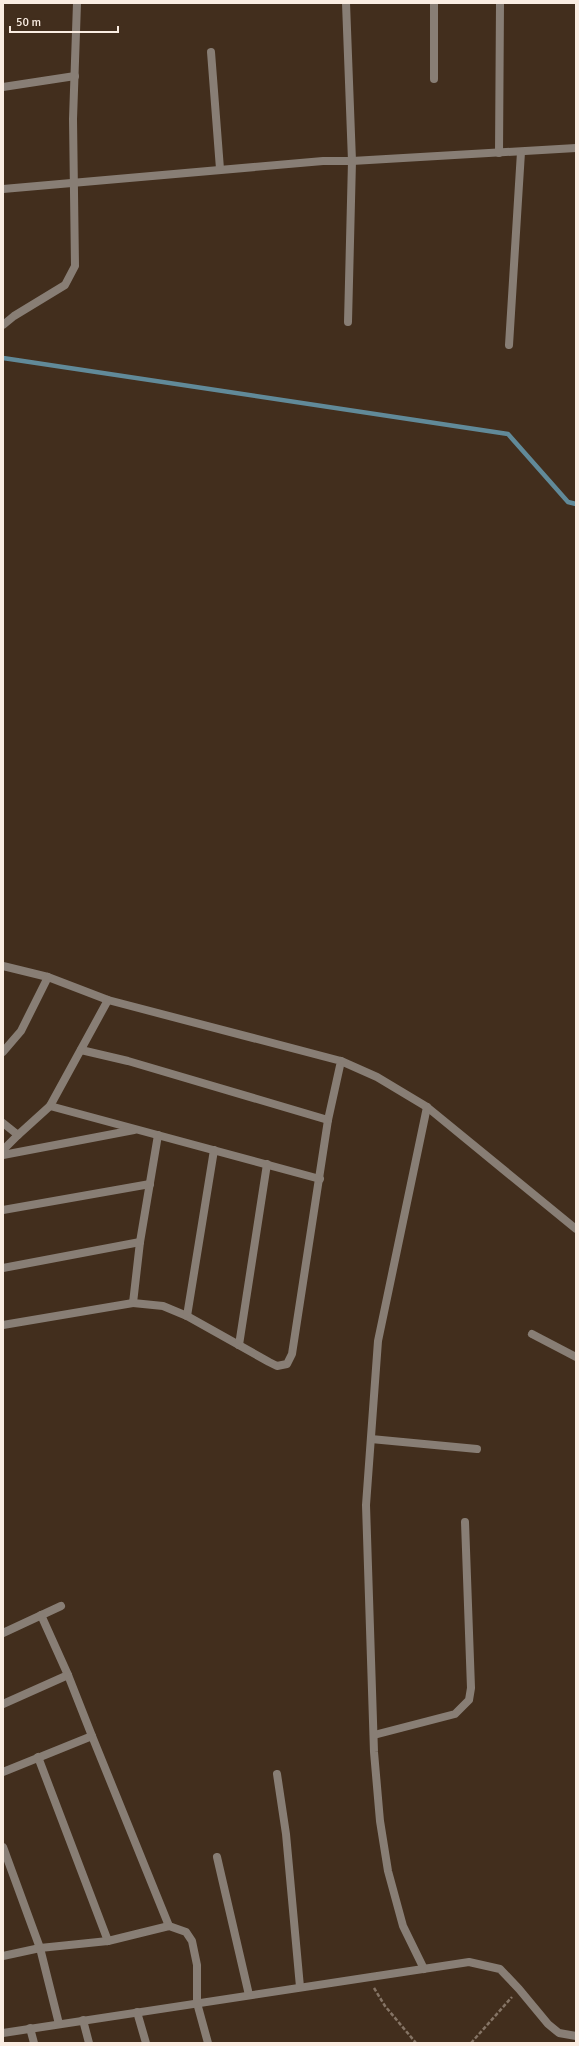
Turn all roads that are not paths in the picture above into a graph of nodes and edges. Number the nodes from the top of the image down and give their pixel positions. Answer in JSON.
{"nodes":[{"id":1,"x":77,"y":3,"type":"edge"},
{"id":2,"x":346,"y":3,"type":"edge"},
{"id":3,"x":434,"y":3,"type":"edge"},
{"id":4,"x":500,"y":3,"type":"edge"},
{"id":5,"x":211,"y":52,"type":"dead end"},
{"id":6,"x":75,"y":76,"type":"junction"},
{"id":7,"x":434,"y":79,"type":"dead end"},
{"id":8,"x":3,"y":87,"type":"edge"},
{"id":9,"x":576,"y":148,"type":"edge"},
{"id":10,"x":520,"y":152,"type":"junction"},
{"id":11,"x":499,"y":153,"type":"junction"},
{"id":12,"x":352,"y":161,"type":"junction"},
{"id":13,"x":220,"y":169,"type":"junction"},
{"id":14,"x":75,"y":183,"type":"junction"},
{"id":15,"x":3,"y":189,"type":"edge"},
{"id":16,"x":348,"y":322,"type":"dead end"},
{"id":17,"x":3,"y":325,"type":"edge"},
{"id":18,"x":509,"y":344,"type":"dead end"},
{"id":19,"x":3,"y":966,"type":"edge"},
{"id":20,"x":48,"y":977,"type":"junction"},
{"id":21,"x":108,"y":1000,"type":"junction"},
{"id":22,"x":81,"y":1050,"type":"junction"},
{"id":23,"x":3,"y":1052,"type":"edge"},
{"id":24,"x":341,"y":1061,"type":"junction"},
{"id":25,"x":50,"y":1106,"type":"junction"},
{"id":26,"x":427,"y":1108,"type":"junction"},
{"id":27,"x":328,"y":1120,"type":"junction"},
{"id":28,"x":3,"y":1123,"type":"edge"},
{"id":29,"x":137,"y":1130,"type":"junction"},
{"id":30,"x":18,"y":1135,"type":"junction"},
{"id":31,"x":158,"y":1135,"type":"junction"},
{"id":32,"x":3,"y":1150,"type":"edge"},
{"id":33,"x":214,"y":1150,"type":"junction"},
{"id":34,"x":3,"y":1154,"type":"edge"},
{"id":35,"x":267,"y":1164,"type":"junction"},
{"id":36,"x":320,"y":1179,"type":"junction"},
{"id":37,"x":150,"y":1184,"type":"junction"},
{"id":38,"x":3,"y":1210,"type":"edge"},
{"id":39,"x":576,"y":1229,"type":"edge"},
{"id":40,"x":140,"y":1242,"type":"junction"},
{"id":41,"x":3,"y":1268,"type":"edge"},
{"id":42,"x":133,"y":1303,"type":"junction"},
{"id":43,"x":187,"y":1316,"type":"junction"},
{"id":44,"x":3,"y":1325,"type":"edge"},
{"id":45,"x":532,"y":1334,"type":"dead end"},
{"id":46,"x":239,"y":1345,"type":"junction"},
{"id":47,"x":576,"y":1357,"type":"edge"},
{"id":48,"x":371,"y":1439,"type":"junction"},
{"id":49,"x":477,"y":1449,"type":"dead end"},
{"id":50,"x":464,"y":1522,"type":"dead end"},
{"id":51,"x":61,"y":1606,"type":"dead end"},
{"id":52,"x":41,"y":1615,"type":"junction"},
{"id":53,"x":3,"y":1632,"type":"edge"},
{"id":54,"x":68,"y":1675,"type":"junction"},
{"id":55,"x":3,"y":1704,"type":"edge"},
{"id":56,"x":374,"y":1735,"type":"junction"},
{"id":57,"x":92,"y":1736,"type":"junction"},
{"id":58,"x":38,"y":1757,"type":"junction"},
{"id":59,"x":3,"y":1772,"type":"edge"},
{"id":60,"x":277,"y":1774,"type":"dead end"},
{"id":61,"x":3,"y":1847,"type":"edge"},
{"id":62,"x":217,"y":1857,"type":"dead end"},
{"id":63,"x":169,"y":1926,"type":"junction"},
{"id":64,"x":108,"y":1941,"type":"junction"},
{"id":65,"x":40,"y":1948,"type":"junction"},
{"id":66,"x":3,"y":1956,"type":"edge"},
{"id":67,"x":424,"y":1969,"type":"junction"},
{"id":68,"x":300,"y":1987,"type":"junction"},
{"id":69,"x":249,"y":1994,"type":"junction"},
{"id":70,"x":197,"y":2002,"type":"junction"},
{"id":71,"x":137,"y":2012,"type":"junction"},
{"id":72,"x":83,"y":2020,"type":"junction"},
{"id":73,"x":59,"y":2024,"type":"junction"},
{"id":74,"x":30,"y":2028,"type":"junction"},
{"id":75,"x":3,"y":2034,"type":"edge"},
{"id":76,"x":576,"y":2036,"type":"edge"},
{"id":77,"x":34,"y":2043,"type":"edge"},
{"id":78,"x":88,"y":2043,"type":"edge"},
{"id":79,"x":146,"y":2043,"type":"edge"},
{"id":80,"x":208,"y":2043,"type":"edge"}],
"edges":[{"from":1,"to":6,"type":"street"},
{"from":2,"to":12,"type":"street"},
{"from":3,"to":7,"type":"street"},
{"from":4,"to":11,"type":"street"},
{"from":5,"to":13,"type":"street"},
{"from":6,"to":8,"type":"street"},
{"from":6,"to":14,"type":"street"},
{"from":9,"to":10,"type":"street"},
{"from":10,"to":11,"type":"street"},
{"from":10,"to":18,"type":"street"},
{"from":11,"to":12,"type":"street"},
{"from":12,"to":13,"type":"street"},
{"from":12,"to":16,"type":"street"},
{"from":13,"to":14,"type":"street"},
{"from":14,"to":15,"type":"street"},
{"from":14,"to":17,"type":"street"},
{"from":19,"to":20,"type":"street"},
{"from":20,"to":21,"type":"street"},
{"from":20,"to":23,"type":"street"},
{"from":21,"to":22,"type":"street"},
{"from":21,"to":24,"type":"street"},
{"from":22,"to":25,"type":"street"},
{"from":22,"to":27,"type":"street"},
{"from":24,"to":26,"type":"street"},
{"from":24,"to":27,"type":"street"},
{"from":25,"to":29,"type":"street"},
{"from":25,"to":30,"type":"street"},
{"from":26,"to":39,"type":"street"},
{"from":26,"to":48,"type":"street"},
{"from":27,"to":36,"type":"street"},
{"from":28,"to":30,"type":"street"},
{"from":29,"to":31,"type":"street"},
{"from":29,"to":34,"type":"street"},
{"from":30,"to":32,"type":"street"},
{"from":31,"to":33,"type":"street"},
{"from":31,"to":37,"type":"street"},
{"from":33,"to":35,"type":"street"},
{"from":33,"to":43,"type":"street"},
{"from":35,"to":36,"type":"street"},
{"from":35,"to":46,"type":"street"},
{"from":36,"to":46,"type":"street"},
{"from":37,"to":38,"type":"street"},
{"from":37,"to":40,"type":"street"},
{"from":40,"to":41,"type":"street"},
{"from":40,"to":42,"type":"street"},
{"from":42,"to":43,"type":"street"},
{"from":42,"to":44,"type":"street"},
{"from":43,"to":46,"type":"street"},
{"from":45,"to":47,"type":"street"},
{"from":48,"to":49,"type":"street"},
{"from":48,"to":56,"type":"street"},
{"from":50,"to":56,"type":"street"},
{"from":51,"to":52,"type":"street"},
{"from":52,"to":53,"type":"street"},
{"from":52,"to":54,"type":"street"},
{"from":54,"to":55,"type":"street"},
{"from":54,"to":57,"type":"street"},
{"from":56,"to":67,"type":"street"},
{"from":57,"to":58,"type":"street"},
{"from":57,"to":63,"type":"street"},
{"from":58,"to":59,"type":"street"},
{"from":58,"to":64,"type":"street"},
{"from":60,"to":68,"type":"street"},
{"from":61,"to":65,"type":"street"},
{"from":62,"to":69,"type":"street"},
{"from":63,"to":64,"type":"street"},
{"from":63,"to":70,"type":"street"},
{"from":64,"to":65,"type":"street"},
{"from":65,"to":66,"type":"street"},
{"from":65,"to":73,"type":"street"},
{"from":67,"to":68,"type":"street"},
{"from":67,"to":76,"type":"street"},
{"from":68,"to":69,"type":"street"},
{"from":69,"to":70,"type":"street"},
{"from":70,"to":71,"type":"street"},
{"from":70,"to":80,"type":"street"},
{"from":71,"to":72,"type":"street"},
{"from":71,"to":79,"type":"street"},
{"from":72,"to":73,"type":"street"},
{"from":72,"to":78,"type":"street"},
{"from":73,"to":74,"type":"street"},
{"from":74,"to":75,"type":"street"},
{"from":74,"to":77,"type":"street"}]}
